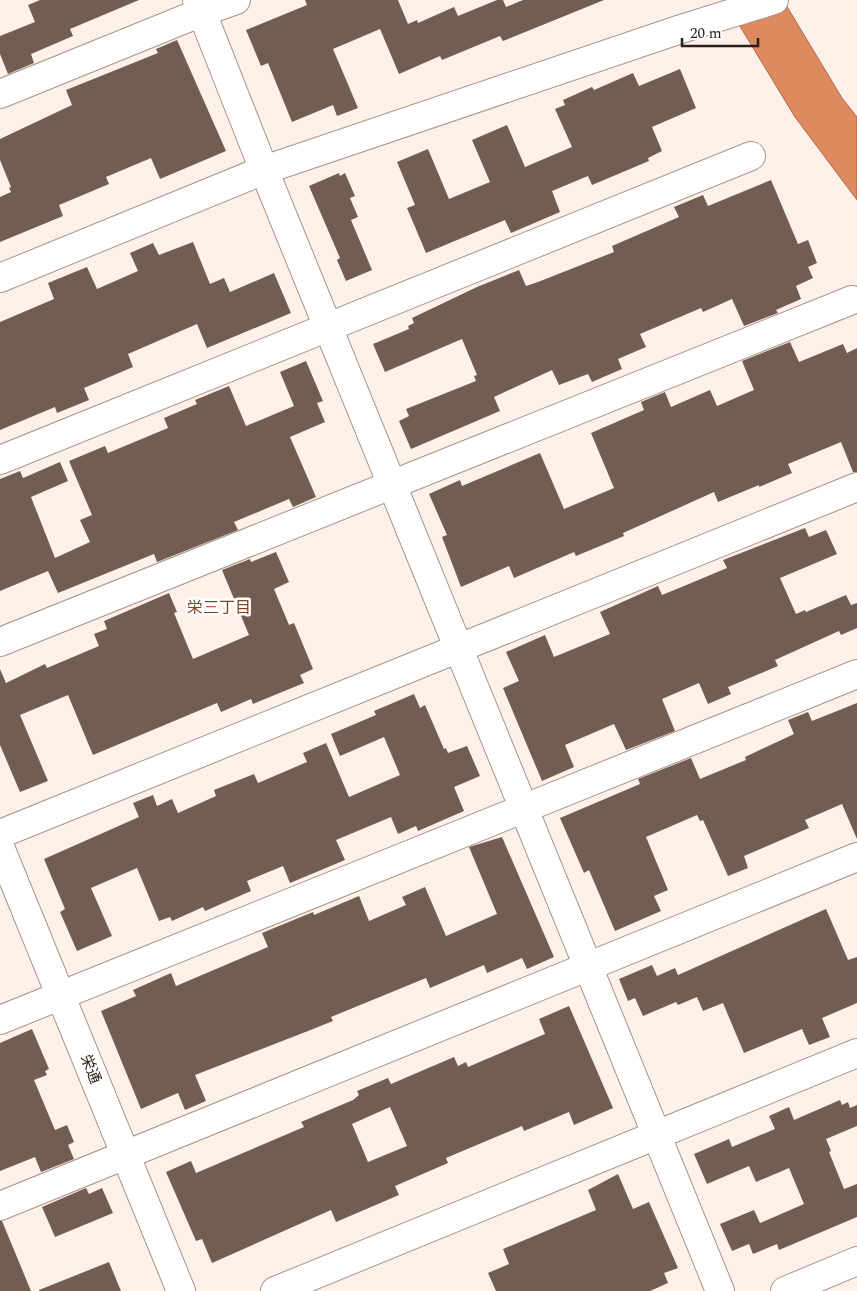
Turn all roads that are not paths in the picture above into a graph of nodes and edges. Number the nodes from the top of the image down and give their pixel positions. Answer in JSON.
{"nodes":[{"id":1,"x":236,"y":0,"type":"edge"},
{"id":2,"x":774,"y":0,"type":"edge"},
{"id":3,"x":200,"y":6,"type":"edge"},
{"id":4,"x":0,"y":94,"type":"edge"},
{"id":5,"x":751,"y":156,"type":"dead end"},
{"id":6,"x":264,"y":170,"type":"junction"},
{"id":7,"x":0,"y":278,"type":"edge"},
{"id":8,"x":852,"y":300,"type":"dead end"},
{"id":9,"x":329,"y":327,"type":"junction"},
{"id":10,"x":0,"y":460,"type":"edge"},
{"id":11,"x":392,"y":485,"type":"junction"},
{"id":12,"x":857,"y":487,"type":"edge"},
{"id":13,"x":0,"y":642,"type":"edge"},
{"id":14,"x":460,"y":649,"type":"junction"},
{"id":15,"x":857,"y":674,"type":"edge"},
{"id":16,"x":525,"y":809,"type":"junction"},
{"id":17,"x":0,"y":834,"type":"edge"},
{"id":18,"x":0,"y":847,"type":"edge"},
{"id":19,"x":857,"y":856,"type":"edge"},
{"id":20,"x":588,"y":965,"type":"junction"},
{"id":21,"x":60,"y":996,"type":"junction"},
{"id":22,"x":0,"y":1020,"type":"edge"},
{"id":23,"x":857,"y":1053,"type":"edge"},
{"id":24,"x":656,"y":1136,"type":"junction"},
{"id":25,"x":126,"y":1154,"type":"junction"},
{"id":26,"x":0,"y":1206,"type":"edge"},
{"id":27,"x":857,"y":1261,"type":"edge"},
{"id":28,"x":181,"y":1291,"type":"edge"},
{"id":29,"x":275,"y":1291,"type":"edge"},
{"id":30,"x":720,"y":1291,"type":"edge"},
{"id":31,"x":785,"y":1291,"type":"edge"}],
"edges":[{"from":1,"to":3,"type":"street"},
{"from":2,"to":6,"type":"street"},
{"from":3,"to":4,"type":"street"},
{"from":3,"to":6,"type":"street"},
{"from":5,"to":9,"type":"street"},
{"from":6,"to":7,"type":"street"},
{"from":6,"to":9,"type":"street"},
{"from":8,"to":11,"type":"street"},
{"from":9,"to":10,"type":"street"},
{"from":9,"to":11,"type":"street"},
{"from":11,"to":13,"type":"street"},
{"from":11,"to":14,"type":"street"},
{"from":12,"to":14,"type":"street"},
{"from":14,"to":16,"type":"street"},
{"from":14,"to":17,"type":"street"},
{"from":15,"to":16,"type":"street"},
{"from":16,"to":20,"type":"street"},
{"from":16,"to":21,"type":"street"},
{"from":18,"to":21,"type":"street","name":"栄通"},
{"from":19,"to":20,"type":"street"},
{"from":20,"to":24,"type":"street"},
{"from":20,"to":25,"type":"street"},
{"from":21,"to":22,"type":"street"},
{"from":21,"to":25,"type":"street","name":"栄通"},
{"from":23,"to":24,"type":"street"},
{"from":24,"to":29,"type":"street"},
{"from":24,"to":30,"type":"street"},
{"from":25,"to":26,"type":"street"},
{"from":25,"to":28,"type":"street","name":"栄通"},
{"from":27,"to":31,"type":"street"}]}
